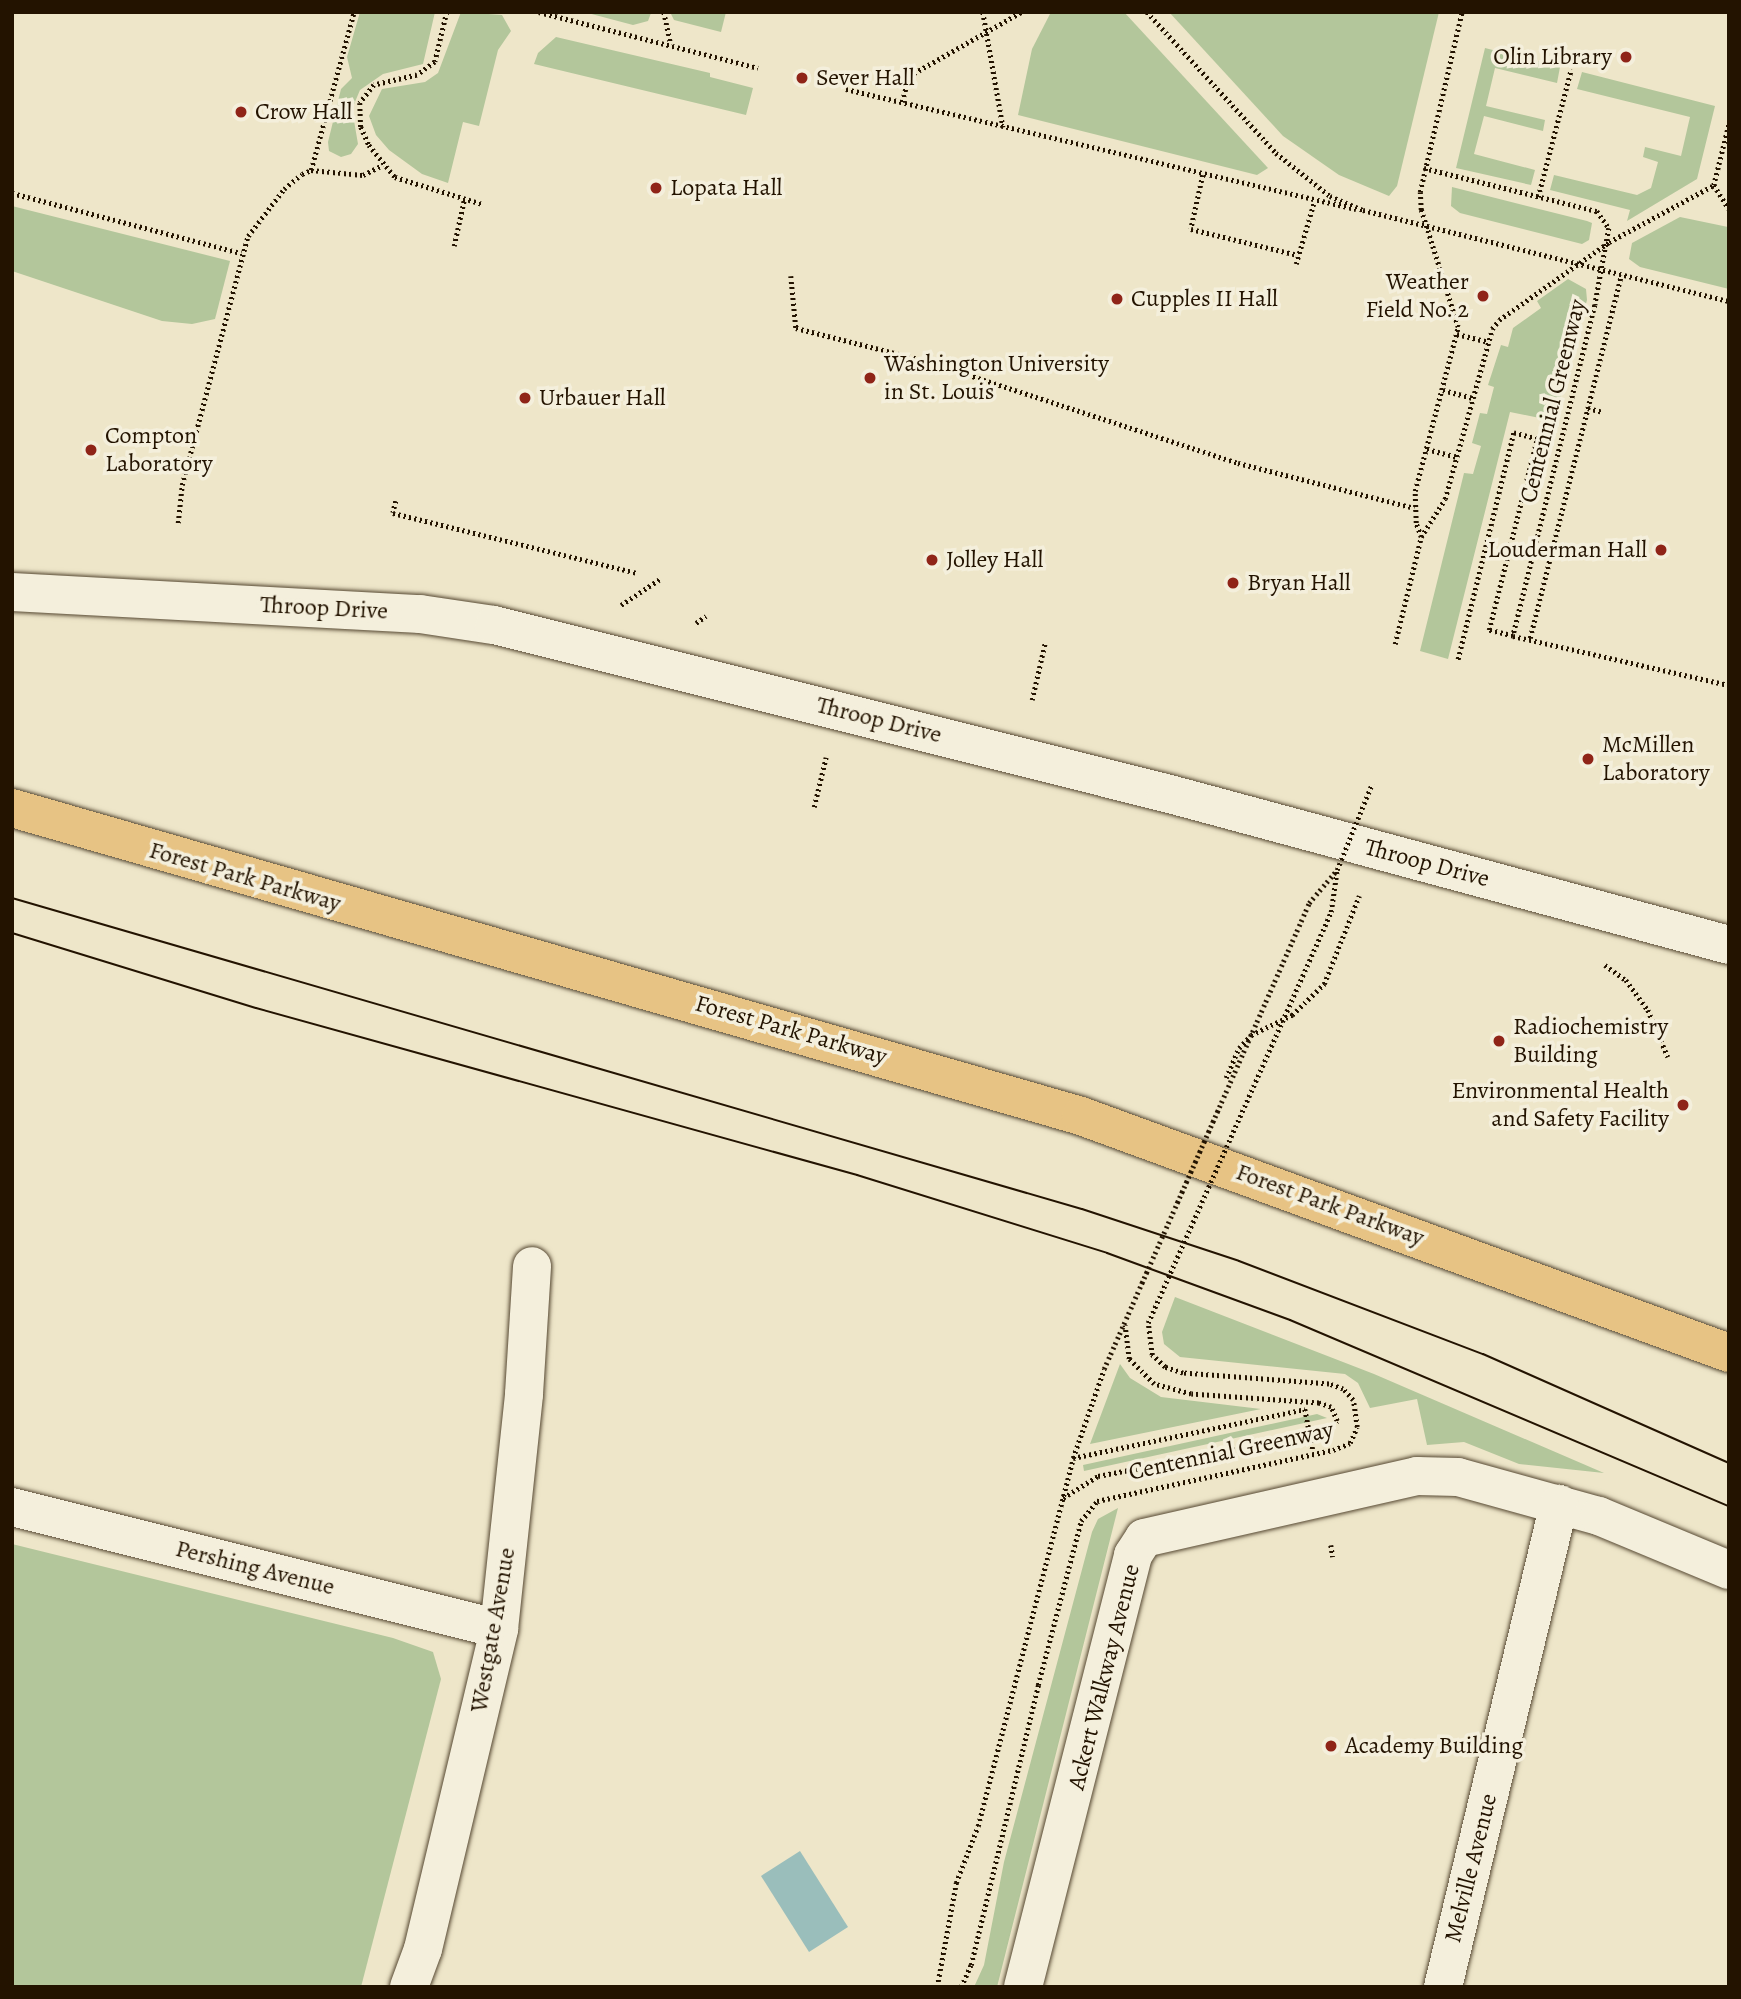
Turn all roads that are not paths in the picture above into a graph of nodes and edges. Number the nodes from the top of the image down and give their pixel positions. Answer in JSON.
{"nodes":[{"id":1,"x":12,"y":592,"type":"edge"},
{"id":2,"x":12,"y":808,"type":"edge"},
{"id":3,"x":1729,"y":945,"type":"edge"},
{"id":4,"x":532,"y":1266,"type":"dead end"},
{"id":5,"x":1557,"y":1291,"type":"junction"},
{"id":6,"x":1729,"y":1353,"type":"edge"},
{"id":7,"x":1729,"y":1380,"type":"edge"},
{"id":8,"x":1559,"y":1504,"type":"junction"},
{"id":9,"x":12,"y":1507,"type":"edge"},
{"id":10,"x":1729,"y":1570,"type":"edge"},
{"id":11,"x":499,"y":1629,"type":"junction"},
{"id":12,"x":409,"y":1987,"type":"edge"},
{"id":13,"x":1023,"y":1987,"type":"edge"},
{"id":14,"x":1443,"y":1987,"type":"edge"}],
"edges":[{"from":1,"to":3,"type":"street","name":"Throop Drive"},
{"from":2,"to":5,"type":"main road","name":"Forest Park Parkway"},
{"from":4,"to":11,"type":"street","name":"Westgate Avenue"},
{"from":5,"to":6,"type":"main road","name":"Forest Park Parkway"},
{"from":5,"to":7,"type":"main road","name":"Forest Park Parkway"},
{"from":8,"to":10,"type":"street","name":"Ackert Walkway Avenue"},
{"from":8,"to":13,"type":"street","name":"Ackert Walkway Avenue"},
{"from":8,"to":14,"type":"street","name":"Melville Avenue"},
{"from":9,"to":11,"type":"street","name":"Pershing Avenue"},
{"from":11,"to":12,"type":"street","name":"Westgate Avenue"}]}
